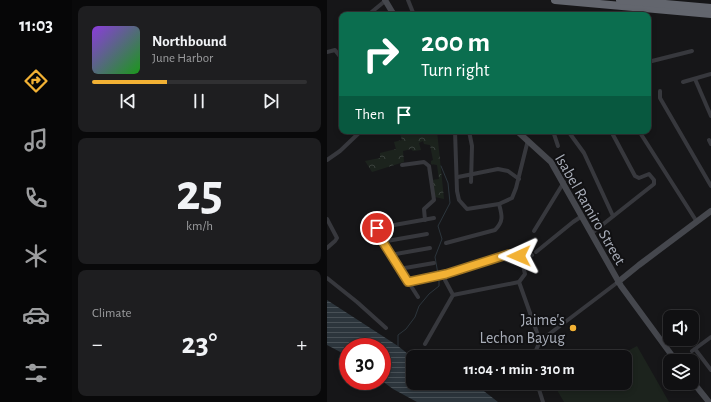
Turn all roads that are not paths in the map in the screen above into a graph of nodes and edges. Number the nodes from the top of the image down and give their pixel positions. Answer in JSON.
{"nodes":[{"id":1,"x":385,"y":0,"type":"edge"},
{"id":2,"x":408,"y":0,"type":"edge"},
{"id":3,"x":555,"y":0,"type":"edge"},
{"id":4,"x":620,"y":0,"type":"edge"},
{"id":5,"x":664,"y":2,"type":"edge"},
{"id":6,"x":644,"y":8,"type":"edge"},
{"id":7,"x":711,"y":8,"type":"edge"},
{"id":8,"x":371,"y":12,"type":"edge"},
{"id":9,"x":392,"y":12,"type":"edge"},
{"id":10,"x":413,"y":12,"type":"edge"},
{"id":11,"x":711,"y":14,"type":"edge"},
{"id":12,"x":692,"y":51,"type":"dead end"},
{"id":13,"x":327,"y":52,"type":"edge"},
{"id":14,"x":339,"y":55,"type":"edge"},
{"id":15,"x":651,"y":61,"type":"edge"},
{"id":16,"x":711,"y":74,"type":"edge"},
{"id":17,"x":695,"y":79,"type":"junction"},
{"id":18,"x":683,"y":82,"type":"dead end"},
{"id":19,"x":660,"y":91,"type":"dead end"},
{"id":20,"x":711,"y":116,"type":"edge"},
{"id":21,"x":358,"y":134,"type":"edge"},
{"id":22,"x":455,"y":134,"type":"edge"},
{"id":23,"x":470,"y":134,"type":"edge"},
{"id":24,"x":521,"y":134,"type":"edge"},
{"id":25,"x":554,"y":134,"type":"edge"},
{"id":26,"x":570,"y":134,"type":"edge"},
{"id":27,"x":613,"y":134,"type":"edge"},
{"id":28,"x":641,"y":134,"type":"edge"},
{"id":29,"x":528,"y":140,"type":"junction"},
{"id":30,"x":558,"y":146,"type":"dead end"},
{"id":31,"x":327,"y":160,"type":"edge"},
{"id":32,"x":402,"y":165,"type":"dead end"},
{"id":33,"x":471,"y":176,"type":"junction"},
{"id":34,"x":458,"y":177,"type":"junction"},
{"id":35,"x":519,"y":179,"type":"junction"},
{"id":36,"x":471,"y":182,"type":"dead end"},
{"id":37,"x":564,"y":182,"type":"junction"},
{"id":38,"x":711,"y":186,"type":"edge"},
{"id":39,"x":499,"y":204,"type":"junction"},
{"id":40,"x":711,"y":211,"type":"edge"},
{"id":41,"x":582,"y":216,"type":"junction"},
{"id":42,"x":613,"y":216,"type":"junction"},
{"id":43,"x":434,"y":218,"type":"dead end"},
{"id":44,"x":425,"y":220,"type":"junction"},
{"id":45,"x":328,"y":222,"type":"edge"},
{"id":46,"x":697,"y":222,"type":"junction"},
{"id":47,"x":533,"y":230,"type":"dead end"},
{"id":48,"x":591,"y":233,"type":"junction"},
{"id":49,"x":427,"y":234,"type":"dead end"},
{"id":50,"x":381,"y":242,"type":"junction"},
{"id":51,"x":446,"y":243,"type":"dead end"},
{"id":52,"x":327,"y":248,"type":"edge"},
{"id":53,"x":430,"y":248,"type":"dead end"},
{"id":54,"x":390,"y":255,"type":"junction"},
{"id":55,"x":522,"y":261,"type":"junction"},
{"id":56,"x":434,"y":263,"type":"dead end"},
{"id":57,"x":399,"y":269,"type":"junction"},
{"id":58,"x":446,"y":274,"type":"junction"},
{"id":59,"x":327,"y":278,"type":"edge"},
{"id":60,"x":408,"y":282,"type":"junction"},
{"id":61,"x":519,"y":282,"type":"junction"},
{"id":62,"x":620,"y":284,"type":"junction"},
{"id":63,"x":453,"y":295,"type":"junction"},
{"id":64,"x":418,"y":297,"type":"dead end"},
{"id":65,"x":386,"y":328,"type":"dead end"},
{"id":66,"x":711,"y":337,"type":"edge"},
{"id":67,"x":540,"y":341,"type":"junction"},
{"id":68,"x":425,"y":344,"type":"dead end"},
{"id":69,"x":536,"y":350,"type":"edge"},
{"id":70,"x":671,"y":354,"type":"edge"},
{"id":71,"x":709,"y":365,"type":"edge"},
{"id":72,"x":711,"y":370,"type":"edge"},
{"id":73,"x":539,"y":390,"type":"edge"},
{"id":74,"x":699,"y":390,"type":"edge"},
{"id":75,"x":543,"y":402,"type":"edge"},
{"id":76,"x":709,"y":402,"type":"edge"}],
"edges":[{"from":1,"to":8,"type":"street"},
{"from":1,"to":9,"type":"street"},
{"from":2,"to":10,"type":"street"},
{"from":3,"to":6,"type":"highway"},
{"from":4,"to":6,"type":"highway"},
{"from":5,"to":6,"type":"highway"},
{"from":5,"to":7,"type":"highway"},
{"from":6,"to":11,"type":"highway"},
{"from":12,"to":15,"type":"street"},
{"from":13,"to":14,"type":"street"},
{"from":16,"to":17,"type":"street"},
{"from":17,"to":18,"type":"street"},
{"from":17,"to":20,"type":"street"},
{"from":19,"to":38,"type":"street"},
{"from":21,"to":31,"type":"street"},
{"from":22,"to":34,"type":"street"},
{"from":23,"to":33,"type":"street"},
{"from":24,"to":29,"type":"street","name":"Isabel Ramiro Street"},
{"from":25,"to":30,"type":"street"},
{"from":26,"to":42,"type":"street"},
{"from":27,"to":42,"type":"street"},
{"from":28,"to":46,"type":"street"},
{"from":29,"to":35,"type":"street"},
{"from":29,"to":37,"type":"street","name":"Isabel Ramiro Street"},
{"from":32,"to":44,"type":"street"},
{"from":33,"to":34,"type":"street"},
{"from":33,"to":35,"type":"street"},
{"from":33,"to":36,"type":"street"},
{"from":34,"to":39,"type":"street"},
{"from":35,"to":39,"type":"street"},
{"from":37,"to":41,"type":"street","name":"Isabel Ramiro Street"},
{"from":37,"to":47,"type":"street"},
{"from":39,"to":51,"type":"street"},
{"from":40,"to":46,"type":"street"},
{"from":41,"to":48,"type":"street","name":"Isabel Ramiro Street"},
{"from":41,"to":55,"type":"street"},
{"from":42,"to":48,"type":"street"},
{"from":43,"to":44,"type":"street"},
{"from":44,"to":50,"type":"street"},
{"from":45,"to":52,"type":"street"},
{"from":46,"to":62,"type":"street"},
{"from":48,"to":62,"type":"street","name":"Isabel Ramiro Street"},
{"from":49,"to":50,"type":"street"},
{"from":50,"to":54,"type":"street"},
{"from":53,"to":54,"type":"street"},
{"from":54,"to":57,"type":"street"},
{"from":55,"to":58,"type":"street"},
{"from":55,"to":61,"type":"street"},
{"from":56,"to":57,"type":"street"},
{"from":57,"to":60,"type":"street"},
{"from":58,"to":60,"type":"street"},
{"from":58,"to":63,"type":"street"},
{"from":59,"to":65,"type":"street"},
{"from":60,"to":64,"type":"street"},
{"from":61,"to":63,"type":"street"},
{"from":61,"to":67,"type":"street"},
{"from":62,"to":67,"type":"street"},
{"from":62,"to":70,"type":"street","name":"Isabel Ramiro Street"},
{"from":63,"to":68,"type":"street"},
{"from":66,"to":71,"type":"street"},
{"from":67,"to":69,"type":"street"},
{"from":71,"to":72,"type":"street"},
{"from":73,"to":75,"type":"street"},
{"from":74,"to":76,"type":"street"}]}
